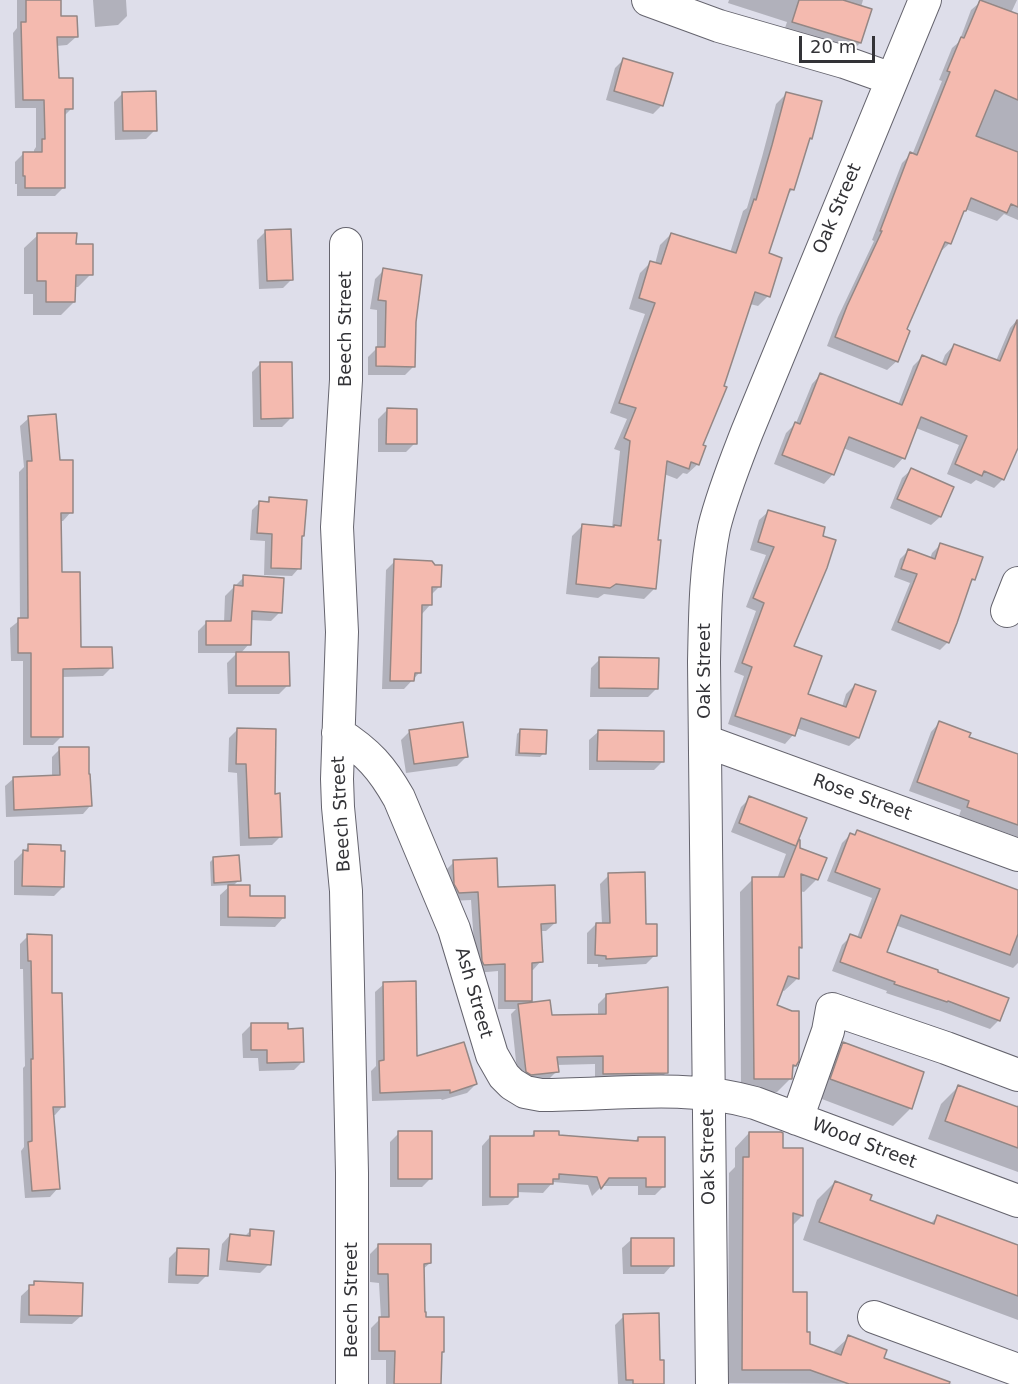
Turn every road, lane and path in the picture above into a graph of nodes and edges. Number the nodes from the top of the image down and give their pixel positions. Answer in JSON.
{"nodes":[{"id":1,"x":648,"y":0,"type":"edge"},
{"id":2,"x":926,"y":0,"type":"edge"},
{"id":3,"x":892,"y":79,"type":"junction"},
{"id":4,"x":346,"y":244,"type":"dead end"},
{"id":5,"x":338,"y":733,"type":"junction"},
{"id":6,"x":705,"y":741,"type":"junction"},
{"id":7,"x":1018,"y":855,"type":"edge"},
{"id":8,"x":1018,"y":1075,"type":"edge"},
{"id":9,"x":708,"y":1094,"type":"junction"},
{"id":10,"x":797,"y":1119,"type":"junction"},
{"id":11,"x":1018,"y":1201,"type":"edge"},
{"id":12,"x":874,"y":1317,"type":"dead end"},
{"id":13,"x":1018,"y":1370,"type":"edge"},
{"id":14,"x":352,"y":1384,"type":"edge"},
{"id":15,"x":712,"y":1384,"type":"edge"}],
"edges":[{"from":1,"to":3,"type":"street"},
{"from":2,"to":3,"type":"street","name":"Oak Street"},
{"from":3,"to":6,"type":"street","name":"Oak Street"},
{"from":4,"to":5,"type":"street","name":"Beech Street"},
{"from":5,"to":9,"type":"street","name":"Ash Street"},
{"from":5,"to":14,"type":"street","name":"Beech Street"},
{"from":6,"to":7,"type":"street","name":"Rose Street"},
{"from":6,"to":9,"type":"street","name":"Oak Street"},
{"from":8,"to":10,"type":"street"},
{"from":9,"to":10,"type":"street","name":"Wood Street"},
{"from":9,"to":15,"type":"street","name":"Oak Street"},
{"from":10,"to":11,"type":"street","name":"Wood Street"},
{"from":12,"to":13,"type":"street"}]}
